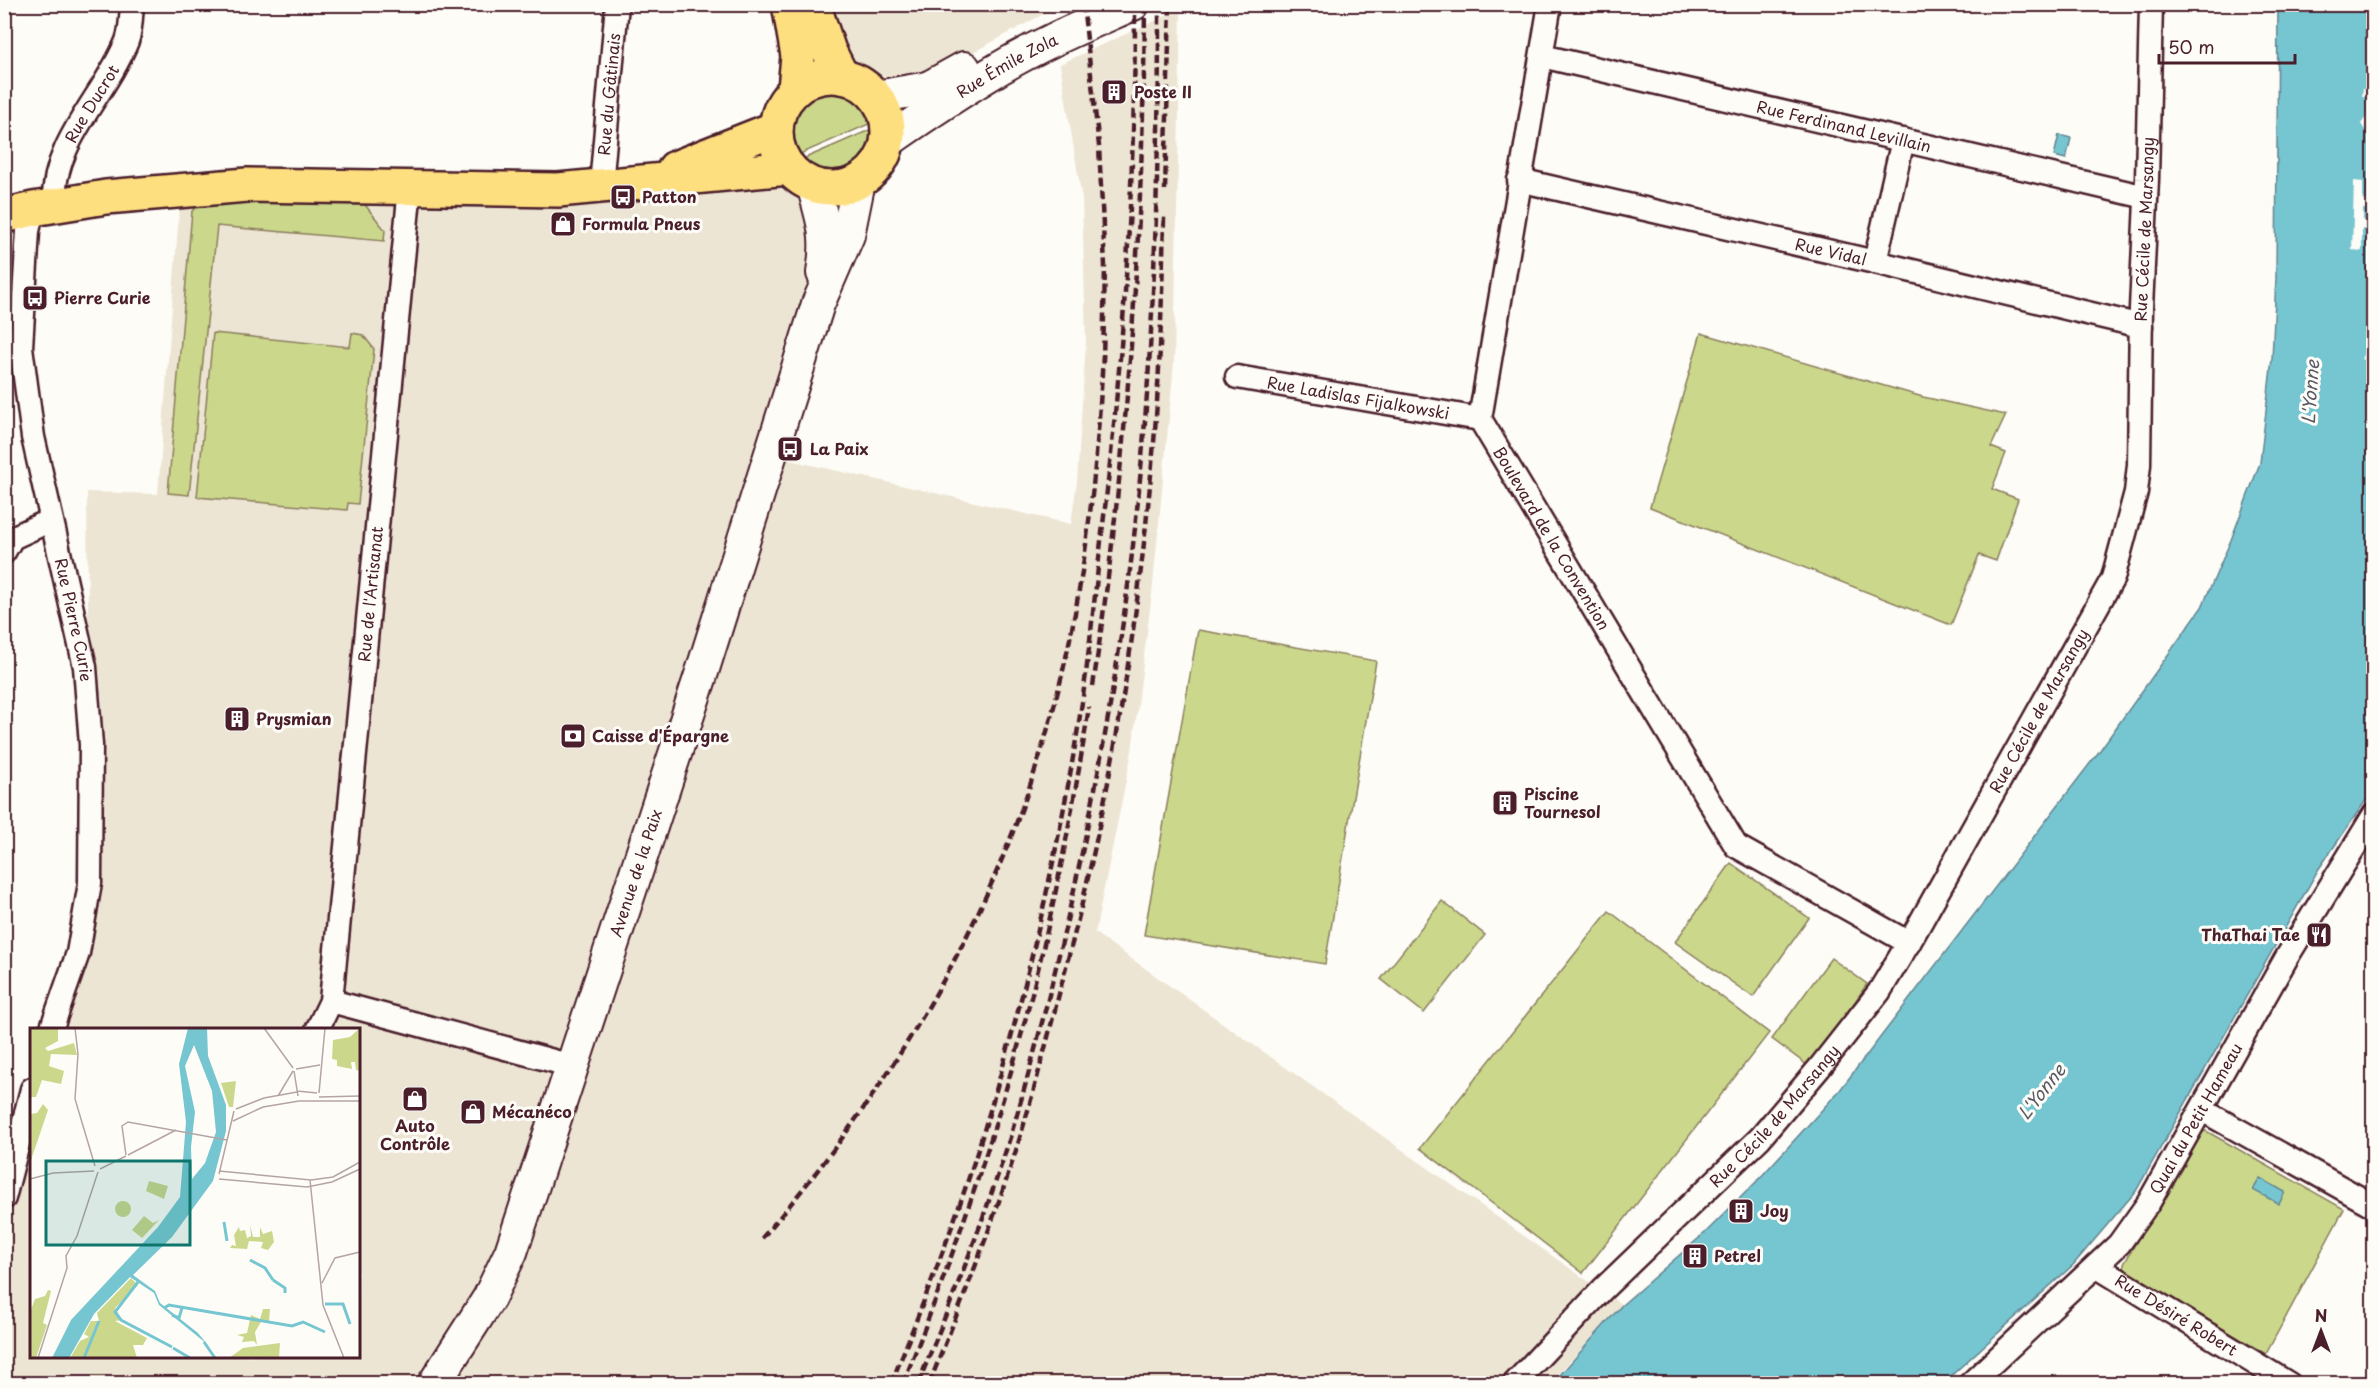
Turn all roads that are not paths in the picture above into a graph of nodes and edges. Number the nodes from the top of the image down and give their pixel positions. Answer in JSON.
{"nodes":[{"id":1,"x":132,"y":4,"type":"edge"},
{"id":2,"x":617,"y":4,"type":"edge"},
{"id":3,"x":789,"y":4,"type":"edge"},
{"id":4,"x":813,"y":4,"type":"edge"},
{"id":5,"x":1084,"y":4,"type":"edge"},
{"id":6,"x":1133,"y":4,"type":"edge"},
{"id":7,"x":1550,"y":4,"type":"edge"},
{"id":8,"x":2151,"y":4,"type":"edge"},
{"id":9,"x":1542,"y":56,"type":"junction"},
{"id":10,"x":842,"y":77,"type":"junction"},
{"id":11,"x":795,"y":89,"type":"junction"},
{"id":12,"x":876,"y":97,"type":"junction"},
{"id":13,"x":776,"y":128,"type":"junction"},
{"id":14,"x":1903,"y":140,"type":"junction"},
{"id":15,"x":888,"y":141,"type":"junction"},
{"id":16,"x":801,"y":177,"type":"junction"},
{"id":17,"x":642,"y":180,"type":"junction"},
{"id":18,"x":1519,"y":180,"type":"junction"},
{"id":19,"x":859,"y":181,"type":"junction"},
{"id":20,"x":602,"y":186,"type":"junction"},
{"id":21,"x":410,"y":187,"type":"junction"},
{"id":22,"x":2146,"y":198,"type":"junction"},
{"id":23,"x":30,"y":210,"type":"edge"},
{"id":24,"x":1875,"y":261,"type":"junction"},
{"id":25,"x":818,"y":304,"type":"junction"},
{"id":26,"x":2141,"y":326,"type":"junction"},
{"id":27,"x":1238,"y":378,"type":"dead end"},
{"id":28,"x":1480,"y":419,"type":"junction"},
{"id":29,"x":51,"y":520,"type":"junction"},
{"id":30,"x":4,"y":552,"type":"edge"},
{"id":31,"x":2373,"y":815,"type":"edge"},
{"id":32,"x":1909,"y":943,"type":"junction"},
{"id":33,"x":331,"y":1001,"type":"junction"},
{"id":34,"x":51,"y":1028,"type":"edge"},
{"id":35,"x":318,"y":1028,"type":"edge"},
{"id":36,"x":572,"y":1066,"type":"junction"},
{"id":37,"x":30,"y":1097,"type":"edge"},
{"id":38,"x":2202,"y":1110,"type":"junction"},
{"id":39,"x":4,"y":1198,"type":"edge"},
{"id":40,"x":2373,"y":1206,"type":"edge"},
{"id":41,"x":2096,"y":1266,"type":"junction"},
{"id":42,"x":434,"y":1383,"type":"edge"},
{"id":43,"x":1514,"y":1383,"type":"edge"},
{"id":44,"x":1971,"y":1383,"type":"edge"},
{"id":45,"x":2289,"y":1383,"type":"edge"}],
"edges":[{"from":1,"to":23,"type":"street","name":"Rue Ducrot"},
{"from":2,"to":20,"type":"street","name":"Rue du Gâtinais"},
{"from":3,"to":11,"type":"main road"},
{"from":4,"to":10,"type":"main road"},
{"from":5,"to":12,"type":"main road","name":"Rue Émile Zola"},
{"from":6,"to":15,"type":"main road","name":"Rue Émile Zola"},
{"from":7,"to":9,"type":"street"},
{"from":8,"to":22,"type":"street","name":"Rue Cécile de Marsangy"},
{"from":9,"to":14,"type":"street","name":"Rue Ferdinand Levillain"},
{"from":9,"to":18,"type":"street"},
{"from":10,"to":11,"type":"main road"},
{"from":10,"to":12,"type":"main road"},
{"from":11,"to":13,"type":"main road"},
{"from":12,"to":15,"type":"main road"},
{"from":13,"to":16,"type":"main road"},
{"from":13,"to":17,"type":"main road"},
{"from":14,"to":22,"type":"street","name":"Rue Ferdinand Levillain"},
{"from":14,"to":24,"type":"street"},
{"from":15,"to":19,"type":"main road"},
{"from":16,"to":17,"type":"main road"},
{"from":16,"to":19,"type":"main road"},
{"from":16,"to":25,"type":"main road"},
{"from":17,"to":20,"type":"main road"},
{"from":18,"to":24,"type":"street","name":"Rue Vidal"},
{"from":18,"to":28,"type":"street"},
{"from":19,"to":25,"type":"main road"},
{"from":20,"to":21,"type":"main road"},
{"from":21,"to":23,"type":"main road"},
{"from":21,"to":33,"type":"street","name":"Rue de l'Artisanat"},
{"from":22,"to":26,"type":"street","name":"Rue Cécile de Marsangy"},
{"from":23,"to":29,"type":"street","name":"Rue Pierre Curie"},
{"from":24,"to":26,"type":"street","name":"Rue Vidal"},
{"from":25,"to":36,"type":"main road","name":"Avenue de la Paix"},
{"from":26,"to":32,"type":"street","name":"Rue Cécile de Marsangy"},
{"from":27,"to":28,"type":"street","name":"Rue Ladislas Fijalkowski"},
{"from":28,"to":32,"type":"street","name":"Boulevard de la Convention"},
{"from":29,"to":30,"type":"street"},
{"from":29,"to":34,"type":"street","name":"Rue Pierre Curie"},
{"from":31,"to":38,"type":"street","name":"Quai du Petit Hameau"},
{"from":32,"to":43,"type":"street","name":"Rue Cécile de Marsangy"},
{"from":33,"to":35,"type":"street","name":"Rue de l'Artisanat"},
{"from":33,"to":36,"type":"street"},
{"from":36,"to":42,"type":"main road","name":"Avenue de la Paix"},
{"from":37,"to":39,"type":"street"},
{"from":38,"to":40,"type":"street"},
{"from":38,"to":41,"type":"street","name":"Quai du Petit Hameau"},
{"from":41,"to":44,"type":"street","name":"Quai du Petit Hameau"},
{"from":41,"to":45,"type":"street","name":"Rue Désiré Robert"}]}
